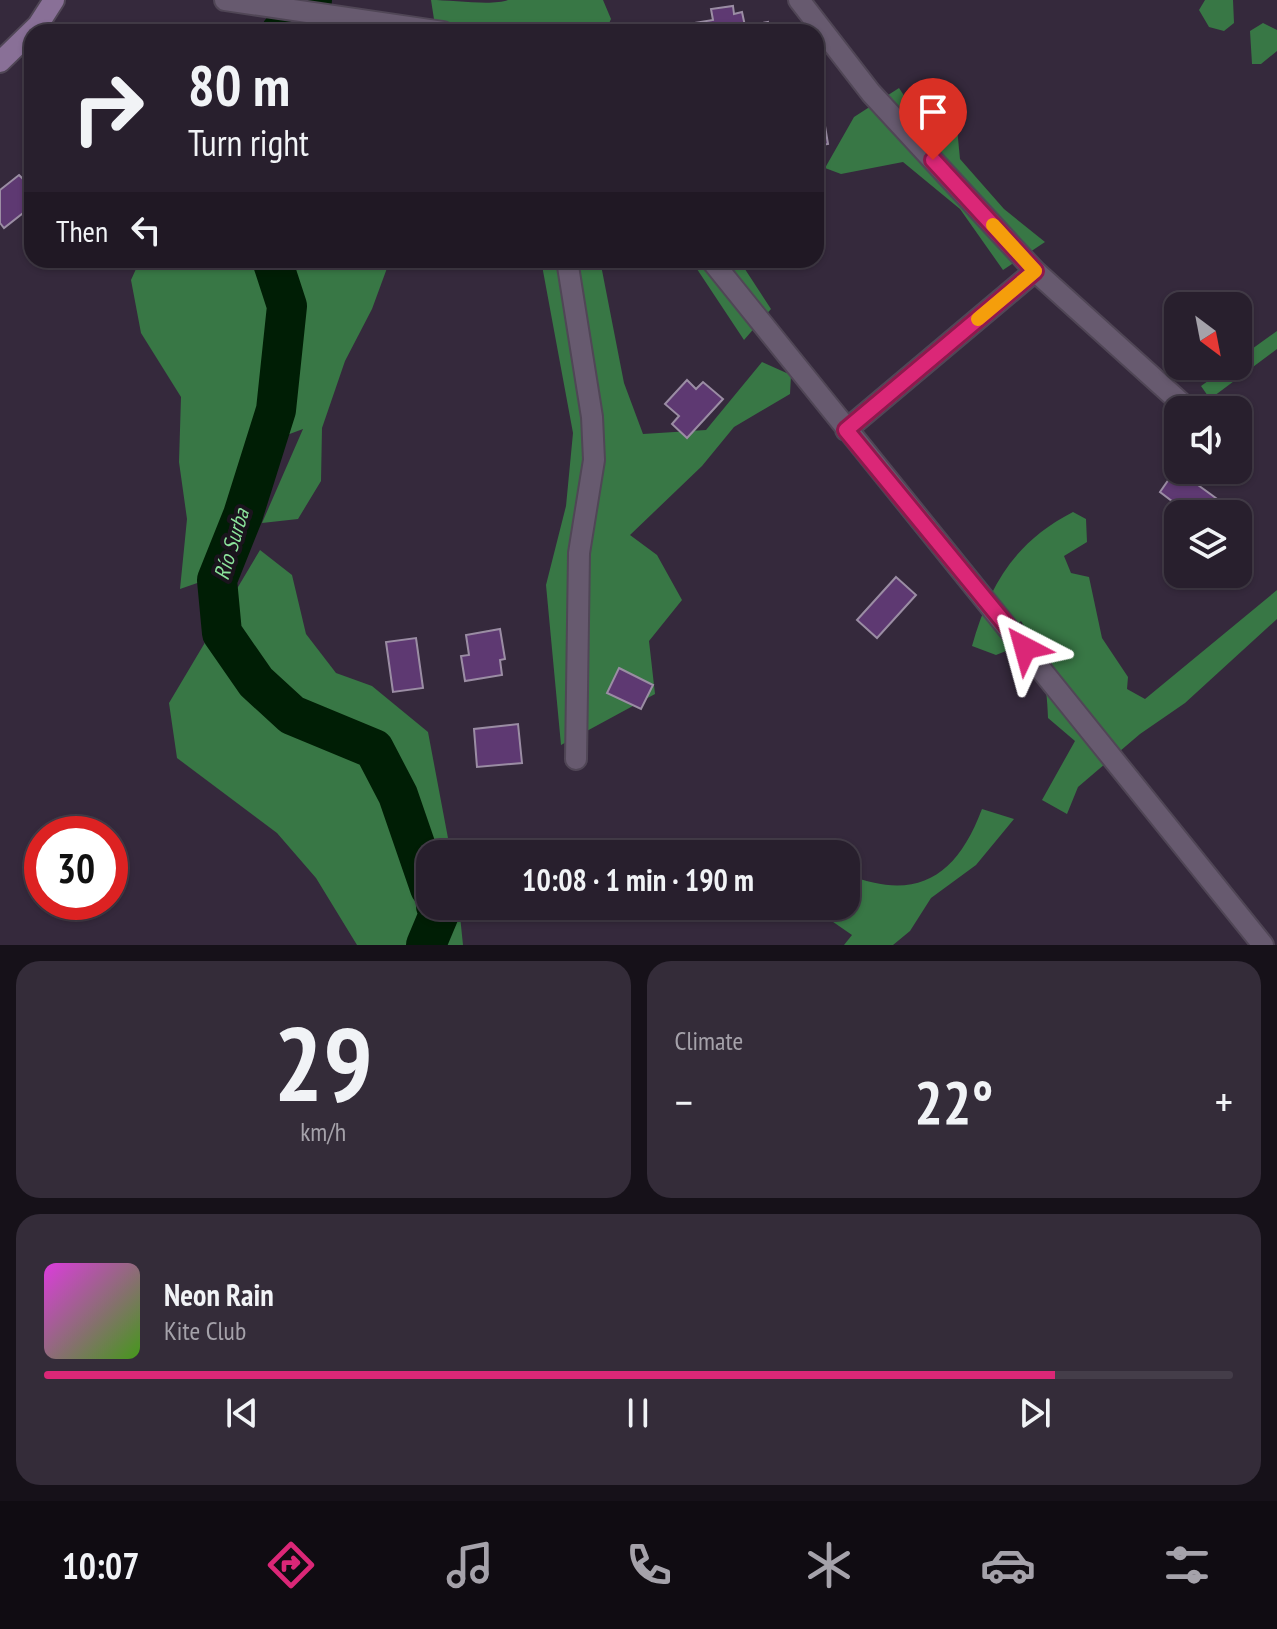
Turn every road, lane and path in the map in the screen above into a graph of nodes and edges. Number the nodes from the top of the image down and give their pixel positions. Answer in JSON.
{"nodes":[{"id":1,"x":54,"y":0,"type":"edge"},
{"id":2,"x":799,"y":0,"type":"edge"},
{"id":3,"x":236,"y":1,"type":"edge"},
{"id":4,"x":39,"y":24,"type":"edge"},
{"id":5,"x":390,"y":24,"type":"edge"},
{"id":6,"x":818,"y":24,"type":"edge"},
{"id":7,"x":824,"y":32,"type":"edge"},
{"id":8,"x":24,"y":39,"type":"edge"},
{"id":9,"x":0,"y":62,"type":"edge"},
{"id":10,"x":568,"y":268,"type":"edge"},
{"id":11,"x":717,"y":268,"type":"edge"},
{"id":12,"x":1035,"y":271,"type":"junction"},
{"id":13,"x":1173,"y":396,"type":"edge"},
{"id":14,"x":846,"y":430,"type":"junction"},
{"id":15,"x":576,"y":759,"type":"dead end"},
{"id":16,"x":1263,"y":945,"type":"edge"}],
"edges":[{"from":1,"to":4,"type":"street"},
{"from":2,"to":6,"type":"street"},
{"from":3,"to":5,"type":"street"},
{"from":7,"to":12,"type":"street"},
{"from":8,"to":9,"type":"street"},
{"from":10,"to":15,"type":"street"},
{"from":11,"to":14,"type":"street"},
{"from":12,"to":13,"type":"street"},
{"from":12,"to":14,"type":"street"},
{"from":14,"to":16,"type":"street"}]}
